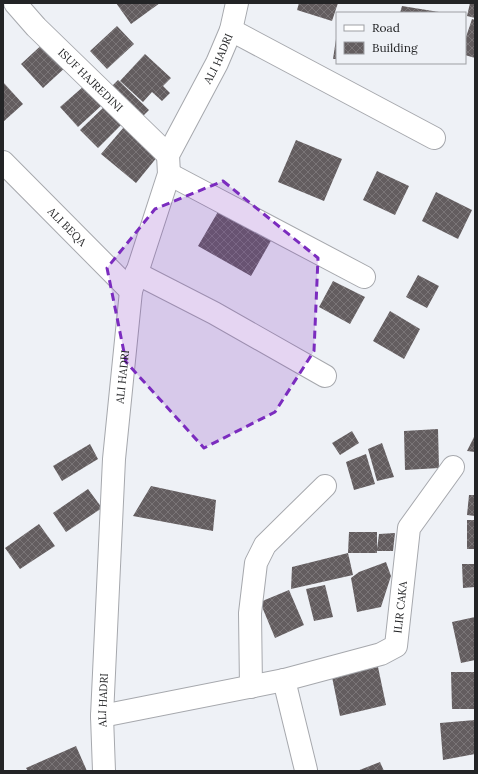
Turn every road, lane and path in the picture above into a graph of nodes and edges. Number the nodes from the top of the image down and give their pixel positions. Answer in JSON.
{"nodes":[{"id":1,"x":15,"y":3,"type":"edge"},
{"id":2,"x":237,"y":3,"type":"edge"},
{"id":3,"x":231,"y":30,"type":"junction"},
{"id":4,"x":434,"y":138,"type":"dead end"},
{"id":5,"x":3,"y":162,"type":"edge"},
{"id":6,"x":168,"y":164,"type":"junction"},
{"id":7,"x":364,"y":277,"type":"dead end"},
{"id":8,"x":134,"y":282,"type":"junction"},
{"id":9,"x":325,"y":376,"type":"dead end"},
{"id":10,"x":454,"y":466,"type":"dead end"},
{"id":11,"x":325,"y":486,"type":"dead end"},
{"id":12,"x":284,"y":680,"type":"junction"},
{"id":13,"x":251,"y":687,"type":"junction"},
{"id":14,"x":102,"y":716,"type":"junction"},
{"id":15,"x":306,"y":770,"type":"edge"},
{"id":16,"x":104,"y":771,"type":"edge"}],
"edges":[{"from":1,"to":6,"type":"street","name":"ISUF HAJREDINI"},
{"from":2,"to":3,"type":"street","name":"ALI HADRI"},
{"from":3,"to":4,"type":"street"},
{"from":3,"to":6,"type":"street","name":"ALI HADRI"},
{"from":5,"to":8,"type":"street","name":"ALI BEQA"},
{"from":6,"to":7,"type":"street","name":"ISUF HAJREDINI"},
{"from":6,"to":8,"type":"street","name":"ALI HADRI"},
{"from":8,"to":9,"type":"street","name":"ALI BEQA"},
{"from":8,"to":14,"type":"street","name":"ALI HADRI"},
{"from":10,"to":12,"type":"street","name":"ILIR CAKA"},
{"from":11,"to":13,"type":"street"},
{"from":12,"to":13,"type":"street","name":"ILIR CAKA"},
{"from":12,"to":15,"type":"street"},
{"from":13,"to":14,"type":"street","name":"ILIR CAKA"},
{"from":14,"to":16,"type":"street","name":"ALI HADRI"}]}
